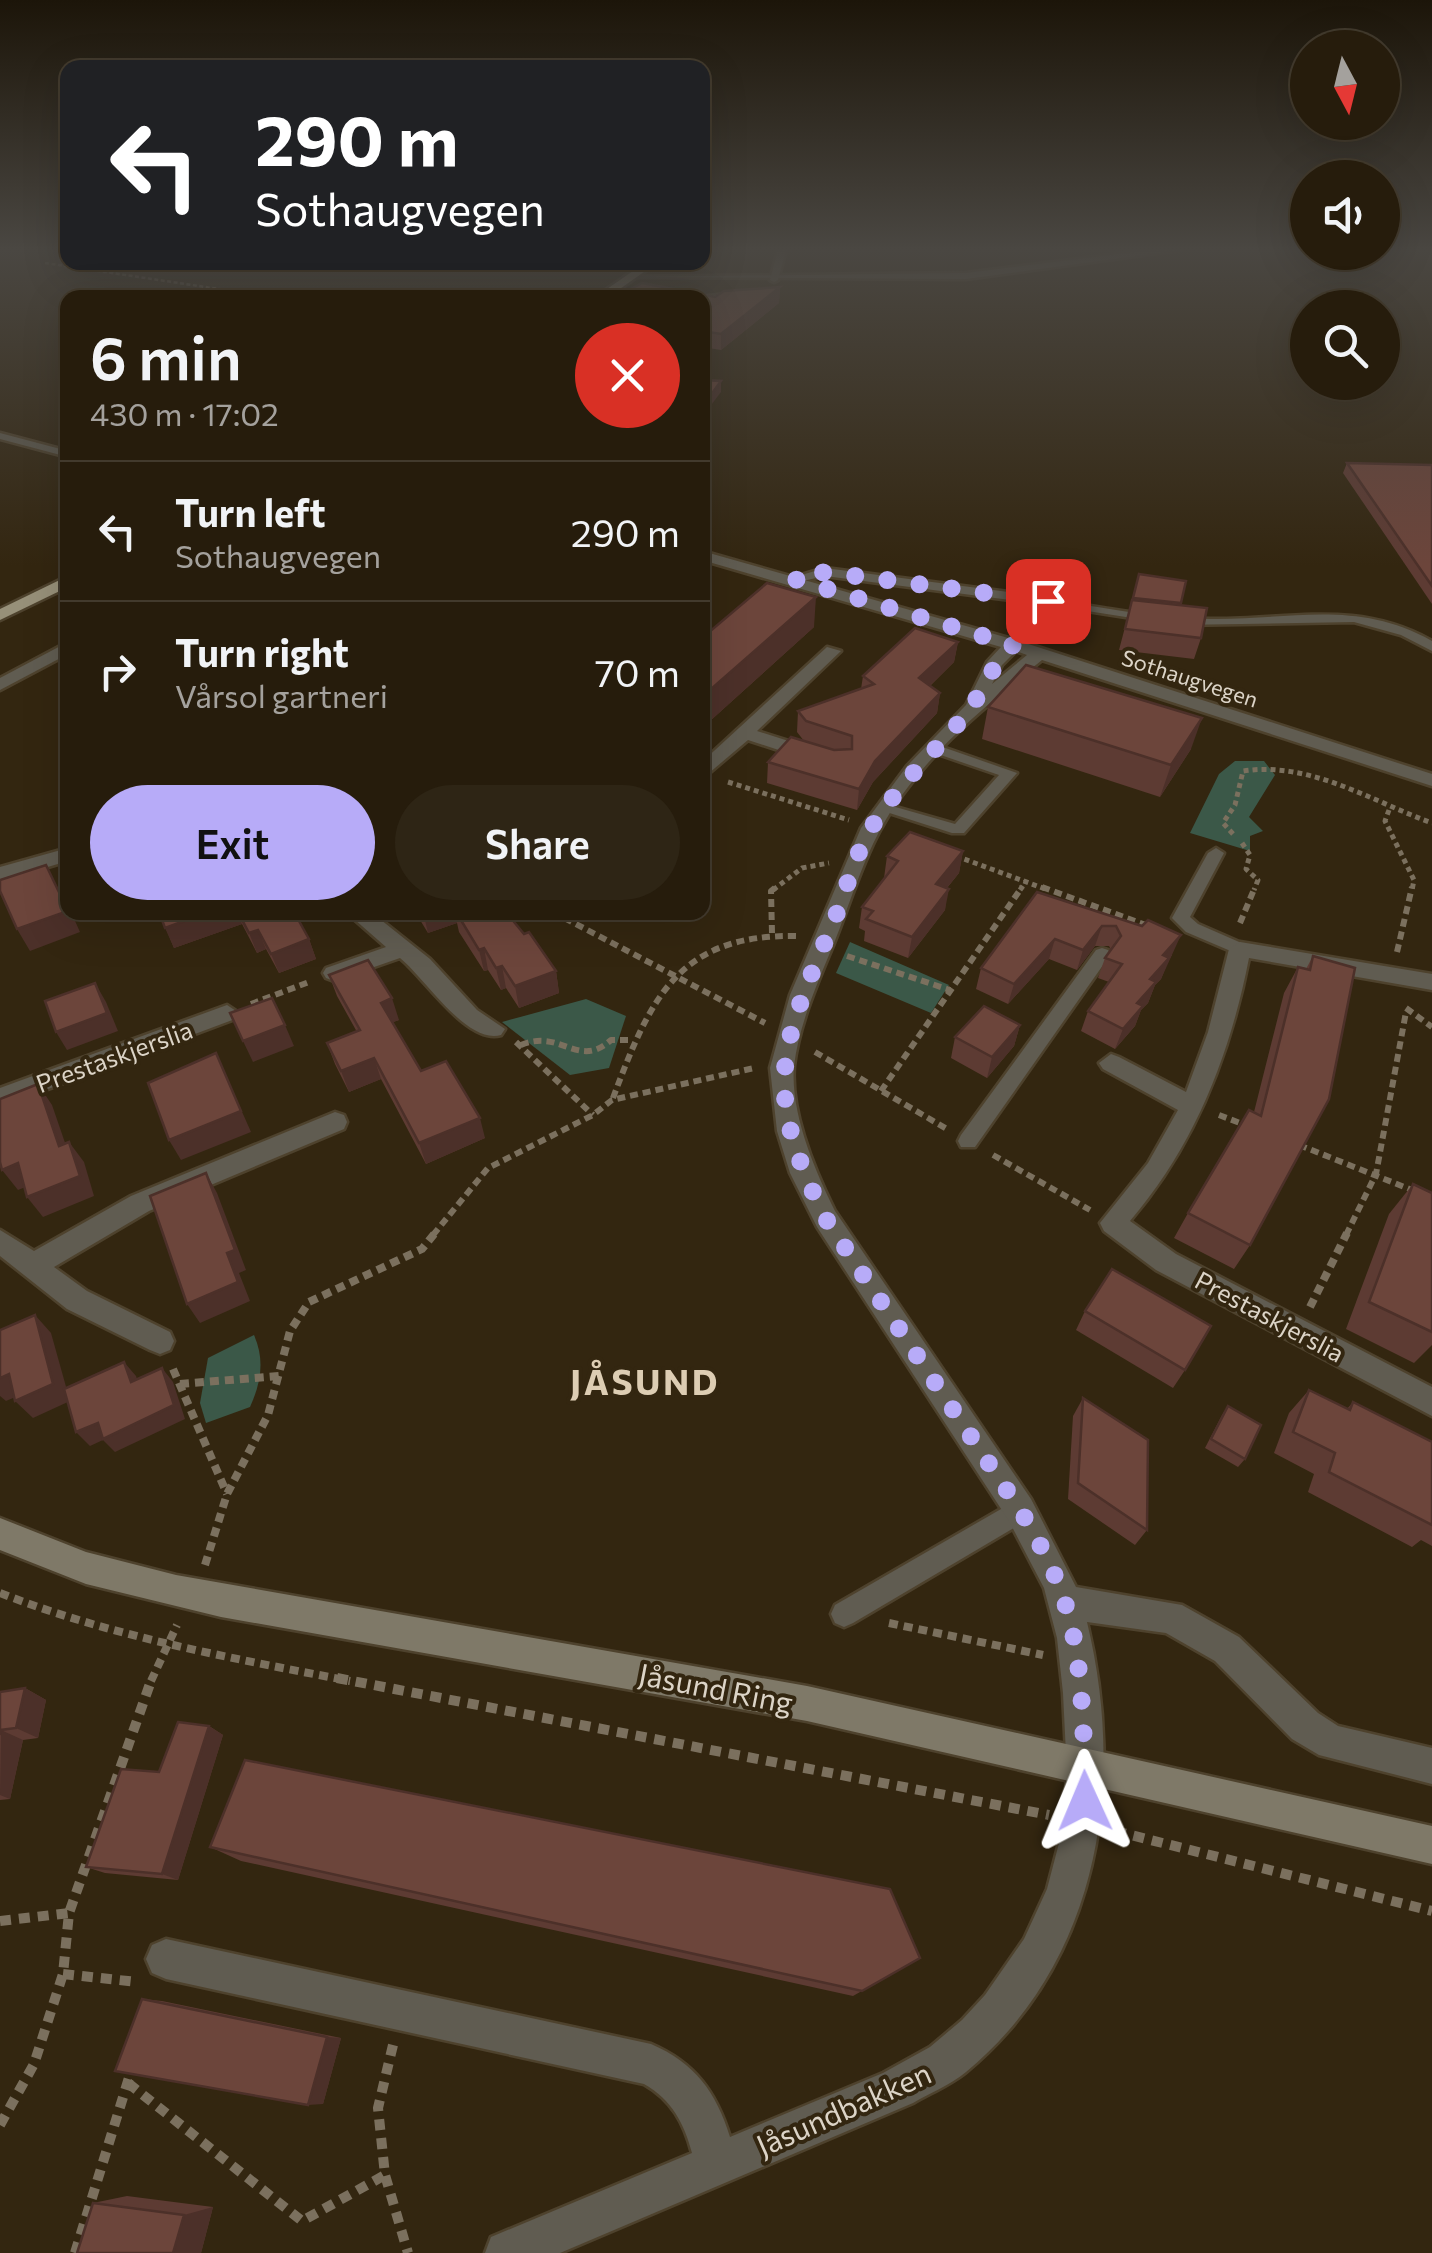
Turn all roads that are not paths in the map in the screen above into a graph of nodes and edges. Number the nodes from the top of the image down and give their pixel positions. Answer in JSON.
{"nodes":[{"id":1,"x":0,"y":436,"type":"edge"},
{"id":2,"x":60,"y":452,"type":"edge"},
{"id":3,"x":710,"y":557,"type":"edge"},
{"id":4,"x":1062,"y":566,"type":"dead end"},
{"id":5,"x":794,"y":579,"type":"junction"},
{"id":6,"x":60,"y":583,"type":"edge"},
{"id":7,"x":1048,"y":601,"type":"junction"},
{"id":8,"x":0,"y":615,"type":"edge"},
{"id":9,"x":1013,"y":645,"type":"junction"},
{"id":10,"x":1432,"y":647,"type":"edge"},
{"id":11,"x":833,"y":651,"type":"dead end"},
{"id":12,"x":60,"y":652,"type":"edge"},
{"id":13,"x":1038,"y":654,"type":"junction"},
{"id":14,"x":0,"y":686,"type":"edge"},
{"id":15,"x":968,"y":711,"type":"junction"},
{"id":16,"x":744,"y":733,"type":"junction"},
{"id":17,"x":710,"y":747,"type":"edge"},
{"id":18,"x":934,"y":748,"type":"junction"},
{"id":19,"x":723,"y":751,"type":"junction"},
{"id":20,"x":840,"y":763,"type":"edge"},
{"id":21,"x":710,"y":776,"type":"edge"},
{"id":22,"x":1432,"y":780,"type":"edge"},
{"id":23,"x":878,"y":818,"type":"junction"},
{"id":24,"x":1216,"y":853,"type":"dead end"},
{"id":25,"x":60,"y":856,"type":"edge"},
{"id":26,"x":0,"y":874,"type":"edge"},
{"id":27,"x":365,"y":920,"type":"edge"},
{"id":28,"x":1240,"y":949,"type":"junction"},
{"id":29,"x":401,"y":950,"type":"junction"},
{"id":30,"x":1102,"y":954,"type":"edge"},
{"id":31,"x":334,"y":973,"type":"edge"},
{"id":32,"x":1432,"y":982,"type":"edge"},
{"id":33,"x":227,"y":1013,"type":"edge"},
{"id":34,"x":493,"y":1029,"type":"road end"},
{"id":35,"x":1110,"y":1064,"type":"dead end"},
{"id":36,"x":0,"y":1098,"type":"edge"},
{"id":37,"x":1197,"y":1107,"type":"junction"},
{"id":38,"x":335,"y":1122,"type":"dead end"},
{"id":39,"x":968,"y":1141,"type":"road end"},
{"id":40,"x":0,"y":1240,"type":"edge"},
{"id":41,"x":32,"y":1267,"type":"junction"},
{"id":42,"x":160,"y":1341,"type":"road end"},
{"id":43,"x":1432,"y":1402,"type":"edge"},
{"id":44,"x":1020,"y":1510,"type":"junction"},
{"id":45,"x":0,"y":1534,"type":"edge"},
{"id":46,"x":1068,"y":1602,"type":"junction"},
{"id":47,"x":844,"y":1614,"type":"road end"},
{"id":48,"x":1085,"y":1763,"type":"junction"},
{"id":49,"x":1432,"y":1766,"type":"edge"},
{"id":50,"x":1432,"y":1845,"type":"edge"},
{"id":51,"x":166,"y":1959,"type":"road end"},
{"id":52,"x":716,"y":2164,"type":"junction"},
{"id":53,"x":507,"y":2253,"type":"edge"}],
"edges":[{"from":1,"to":2,"type":"lane"},
{"from":3,"to":5,"type":"street","name":"Sothaugvegen"},
{"from":4,"to":7,"type":"lane"},
{"from":5,"to":7,"type":"lane"},
{"from":5,"to":9,"type":"street","name":"Sothaugvegen"},
{"from":6,"to":8,"type":"main road"},
{"from":7,"to":10,"type":"lane"},
{"from":9,"to":13,"type":"street","name":"Sothaugvegen"},
{"from":9,"to":15,"type":"street","name":"Jåsundbakken"},
{"from":11,"to":16,"type":"street"},
{"from":12,"to":14,"type":"street"},
{"from":13,"to":15,"type":"street","name":"Jåsundbakken"},
{"from":13,"to":22,"type":"street","name":"Sothaugvegen"},
{"from":15,"to":18,"type":"street","name":"Jåsundbakken"},
{"from":16,"to":19,"type":"street"},
{"from":16,"to":20,"type":"street"},
{"from":17,"to":19,"type":"street"},
{"from":18,"to":23,"type":"street","name":"Jåsundbakken"},
{"from":18,"to":23,"type":"lane"},
{"from":19,"to":21,"type":"street"},
{"from":23,"to":44,"type":"street","name":"Jåsundbakken"},
{"from":24,"to":28,"type":"lane"},
{"from":25,"to":26,"type":"street"},
{"from":27,"to":29,"type":"street"},
{"from":28,"to":32,"type":"street"},
{"from":28,"to":37,"type":"street"},
{"from":29,"to":31,"type":"street"},
{"from":29,"to":34,"type":"street"},
{"from":30,"to":39,"type":"lane"},
{"from":33,"to":36,"type":"street","name":"Prestaskjerslia"},
{"from":35,"to":37,"type":"street"},
{"from":37,"to":43,"type":"street","name":"Prestaskjerslia"},
{"from":38,"to":41,"type":"street"},
{"from":40,"to":41,"type":"street"},
{"from":41,"to":42,"type":"street"},
{"from":44,"to":46,"type":"street","name":"Jåsundbakken"},
{"from":44,"to":47,"type":"lane"},
{"from":45,"to":48,"type":"main road","name":"Jåsund Ring"},
{"from":46,"to":48,"type":"street","name":"Jåsundbakken"},
{"from":46,"to":49,"type":"street"},
{"from":48,"to":50,"type":"main road","name":"Jåsund Ring"},
{"from":48,"to":52,"type":"street","name":"Jåsundbakken"},
{"from":51,"to":52,"type":"street"},
{"from":52,"to":53,"type":"street","name":"Jåsundbakken"}]}
